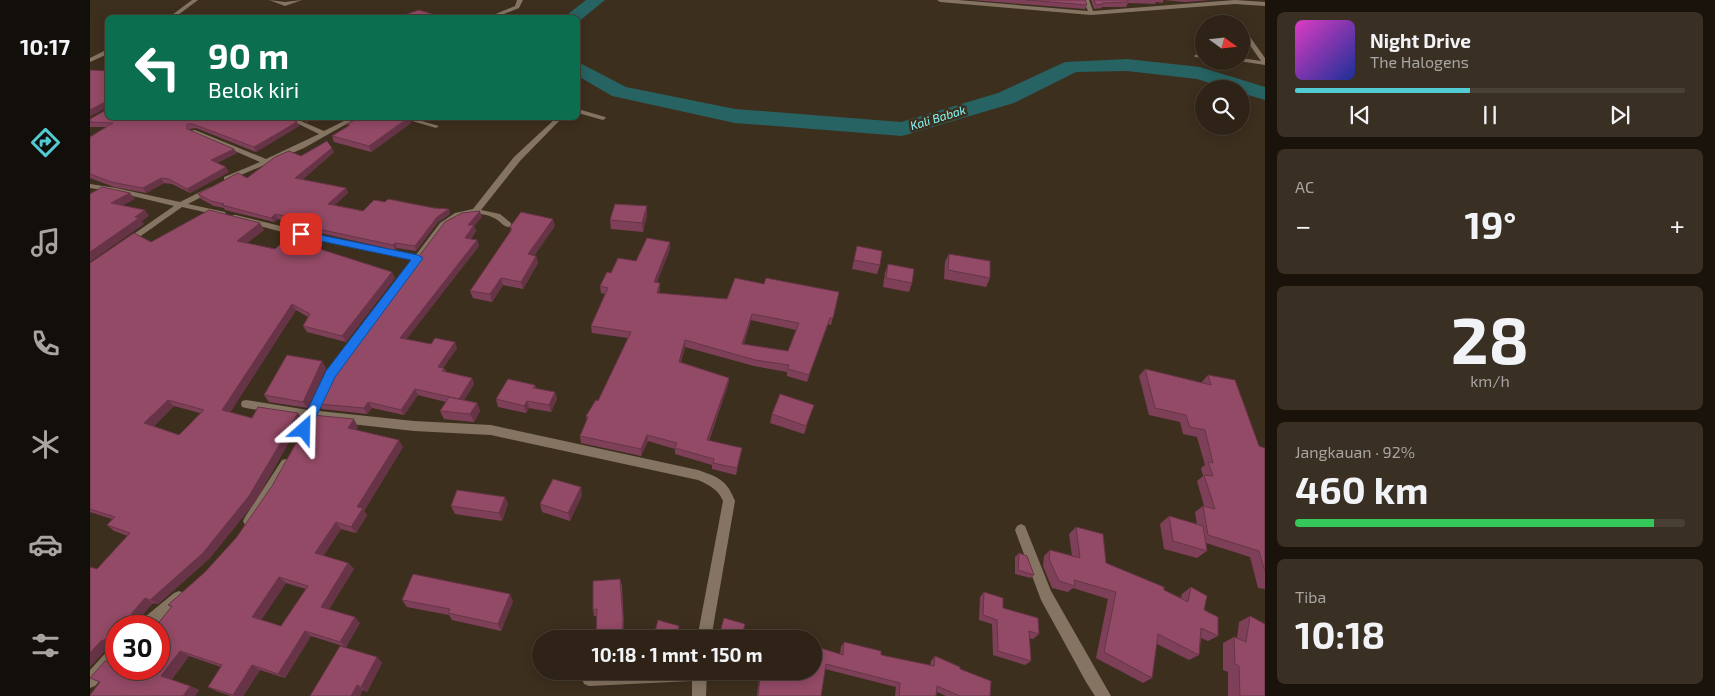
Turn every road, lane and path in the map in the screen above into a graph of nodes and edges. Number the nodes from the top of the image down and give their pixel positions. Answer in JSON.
{"nodes":[{"id":1,"x":195,"y":0,"type":"edge"},
{"id":2,"x":272,"y":0,"type":"edge"},
{"id":3,"x":298,"y":0,"type":"edge"},
{"id":4,"x":520,"y":0,"type":"edge"},
{"id":5,"x":940,"y":0,"type":"edge"},
{"id":6,"x":1033,"y":0,"type":"edge"},
{"id":7,"x":1086,"y":0,"type":"edge"},
{"id":8,"x":1137,"y":0,"type":"edge"},
{"id":9,"x":1184,"y":0,"type":"edge"},
{"id":10,"x":1234,"y":1,"type":"edge"},
{"id":11,"x":977,"y":2,"type":"edge"},
{"id":12,"x":1265,"y":4,"type":"edge"},
{"id":13,"x":1188,"y":7,"type":"junction"},
{"id":14,"x":1034,"y":8,"type":"junction"},
{"id":15,"x":1141,"y":10,"type":"junction"},
{"id":16,"x":1090,"y":13,"type":"junction"},
{"id":17,"x":174,"y":15,"type":"edge"},
{"id":18,"x":496,"y":15,"type":"edge"},
{"id":19,"x":1250,"y":41,"type":"edge"},
{"id":20,"x":105,"y":52,"type":"edge"},
{"id":21,"x":90,"y":60,"type":"edge"},
{"id":22,"x":1250,"y":61,"type":"edge"},
{"id":23,"x":1265,"y":62,"type":"edge"},
{"id":24,"x":580,"y":112,"type":"edge"},
{"id":25,"x":603,"y":118,"type":"dead end"},
{"id":26,"x":294,"y":120,"type":"edge"},
{"id":27,"x":350,"y":120,"type":"edge"},
{"id":28,"x":414,"y":120,"type":"edge"},
{"id":29,"x":557,"y":120,"type":"edge"},
{"id":30,"x":436,"y":126,"type":"dead end"},
{"id":31,"x":193,"y":131,"type":"edge"},
{"id":32,"x":325,"y":134,"type":"junction"},
{"id":33,"x":265,"y":161,"type":"junction"},
{"id":34,"x":223,"y":182,"type":"edge"},
{"id":35,"x":90,"y":186,"type":"edge"},
{"id":36,"x":215,"y":186,"type":"edge"},
{"id":37,"x":182,"y":204,"type":"junction"},
{"id":38,"x":476,"y":211,"type":"junction"},
{"id":39,"x":508,"y":225,"type":"dead end"},
{"id":40,"x":121,"y":246,"type":"edge"},
{"id":41,"x":418,"y":258,"type":"junction"},
{"id":42,"x":246,"y":404,"type":"dead end"},
{"id":43,"x":312,"y":415,"type":"junction"},
{"id":44,"x":300,"y":438,"type":"edge"},
{"id":45,"x":291,"y":454,"type":"edge"},
{"id":46,"x":244,"y":528,"type":"edge"},
{"id":47,"x":1021,"y":530,"type":"dead end"},
{"id":48,"x":189,"y":590,"type":"edge"},
{"id":49,"x":158,"y":615,"type":"edge"},
{"id":50,"x":706,"y":630,"type":"edge"},
{"id":51,"x":105,"y":664,"type":"edge"},
{"id":52,"x":700,"y":680,"type":"edge"},
{"id":53,"x":90,"y":681,"type":"edge"},
{"id":54,"x":699,"y":696,"type":"edge"},
{"id":55,"x":1104,"y":696,"type":"edge"}],
"edges":[{"from":1,"to":17,"type":"street"},
{"from":2,"to":3,"type":"street"},
{"from":4,"to":18,"type":"street"},
{"from":5,"to":11,"type":"street"},
{"from":6,"to":14,"type":"street"},
{"from":7,"to":16,"type":"street"},
{"from":8,"to":15,"type":"street"},
{"from":9,"to":13,"type":"street"},
{"from":10,"to":12,"type":"street"},
{"from":10,"to":13,"type":"street"},
{"from":11,"to":14,"type":"street"},
{"from":13,"to":15,"type":"street"},
{"from":14,"to":16,"type":"street"},
{"from":15,"to":16,"type":"street"},
{"from":19,"to":23,"type":"street"},
{"from":20,"to":21,"type":"street"},
{"from":22,"to":23,"type":"street"},
{"from":24,"to":25,"type":"street"},
{"from":26,"to":32,"type":"street"},
{"from":27,"to":32,"type":"street"},
{"from":28,"to":30,"type":"street"},
{"from":29,"to":38,"type":"street"},
{"from":31,"to":33,"type":"street"},
{"from":32,"to":33,"type":"street"},
{"from":33,"to":34,"type":"street"},
{"from":35,"to":37,"type":"street"},
{"from":36,"to":37,"type":"street"},
{"from":37,"to":40,"type":"street"},
{"from":37,"to":41,"type":"street"},
{"from":38,"to":39,"type":"street"},
{"from":38,"to":41,"type":"street"},
{"from":41,"to":43,"type":"street"},
{"from":42,"to":43,"type":"street"},
{"from":43,"to":44,"type":"street"},
{"from":43,"to":50,"type":"street"},
{"from":45,"to":46,"type":"street"},
{"from":47,"to":55,"type":"street"},
{"from":48,"to":49,"type":"street"},
{"from":51,"to":53,"type":"street"},
{"from":52,"to":54,"type":"street"}]}
